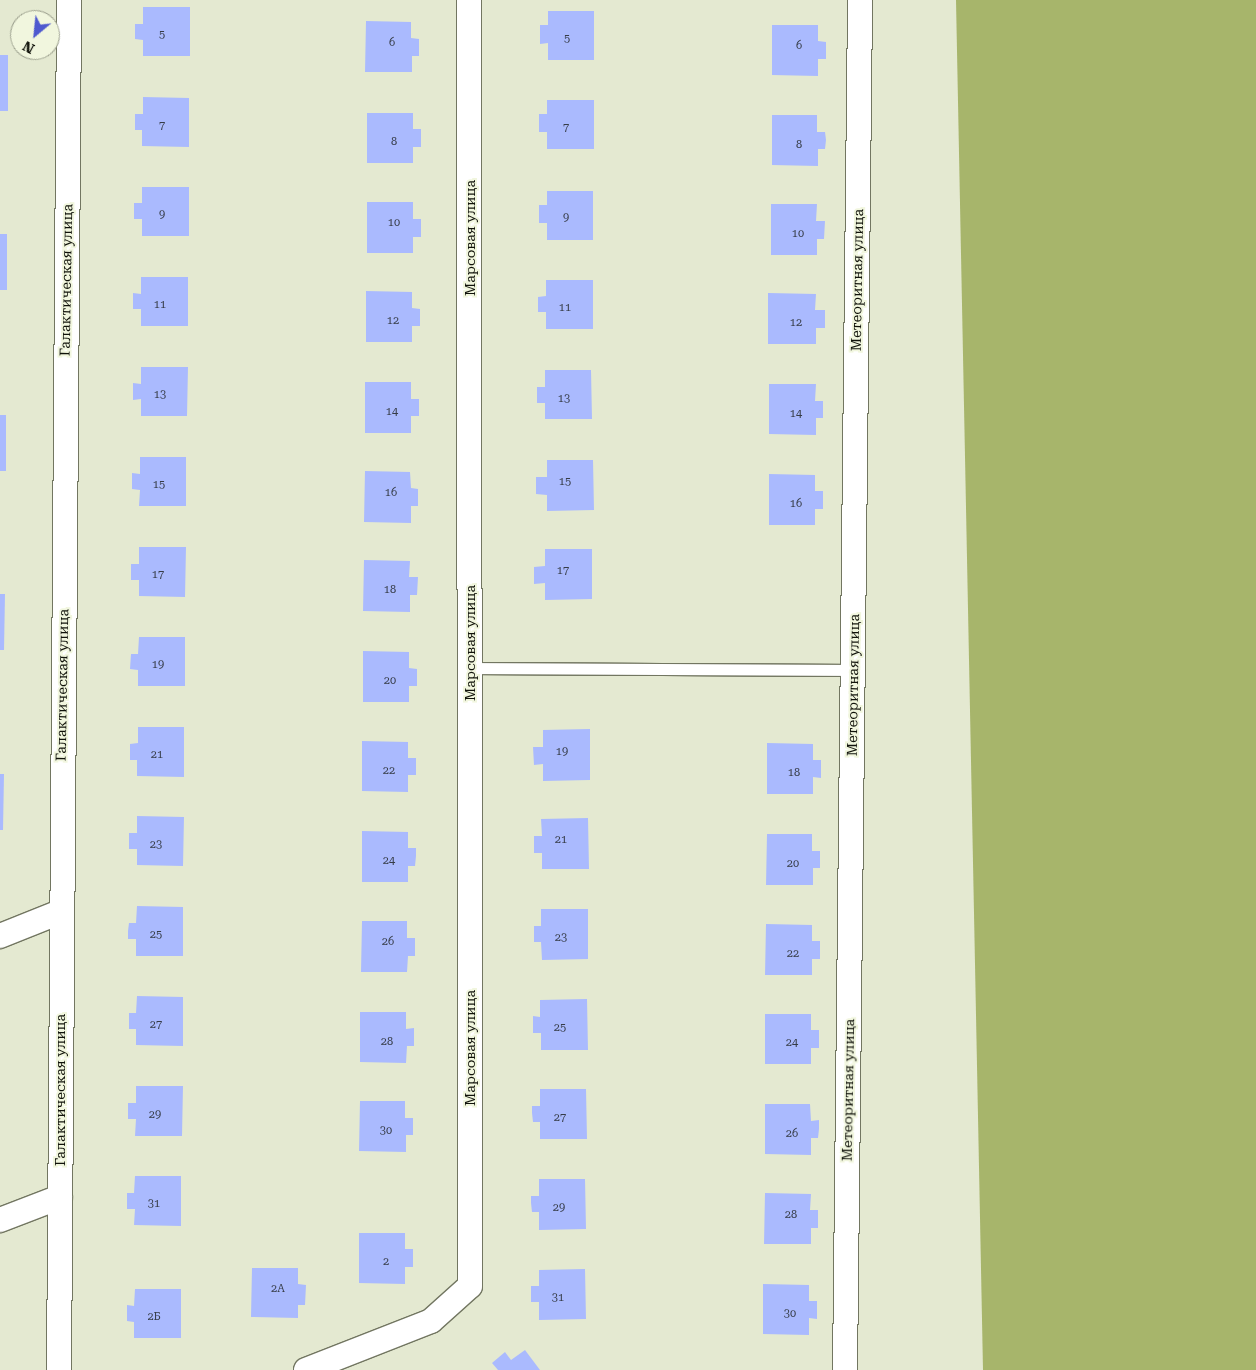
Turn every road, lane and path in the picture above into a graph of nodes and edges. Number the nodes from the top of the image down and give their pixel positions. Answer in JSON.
{"nodes":[{"id":1,"x":69,"y":0,"type":"edge"},
{"id":2,"x":470,"y":0,"type":"edge"},
{"id":3,"x":860,"y":0,"type":"edge"},
{"id":4,"x":470,"y":668,"type":"junction"},
{"id":5,"x":853,"y":670,"type":"junction"},
{"id":6,"x":60,"y":912,"type":"junction"},
{"id":7,"x":0,"y":936,"type":"edge"},
{"id":8,"x":60,"y":1197,"type":"junction"},
{"id":9,"x":0,"y":1220,"type":"edge"},
{"id":10,"x":59,"y":1370,"type":"edge"},
{"id":11,"x":306,"y":1370,"type":"edge"},
{"id":12,"x":845,"y":1370,"type":"edge"}],
"edges":[{"from":1,"to":6,"type":"street","name":"Галактическая улица"},
{"from":2,"to":4,"type":"street","name":"Марсовая улица"},
{"from":3,"to":5,"type":"street","name":"Метеоритная улица"},
{"from":4,"to":5,"type":"lane"},
{"from":4,"to":11,"type":"street","name":"Марсовая улица"},
{"from":5,"to":12,"type":"street","name":"Метеоритная улица"},
{"from":6,"to":7,"type":"street"},
{"from":6,"to":8,"type":"street","name":"Галактическая улица"},
{"from":8,"to":9,"type":"street"},
{"from":8,"to":10,"type":"street","name":"Галактическая улица"}]}
